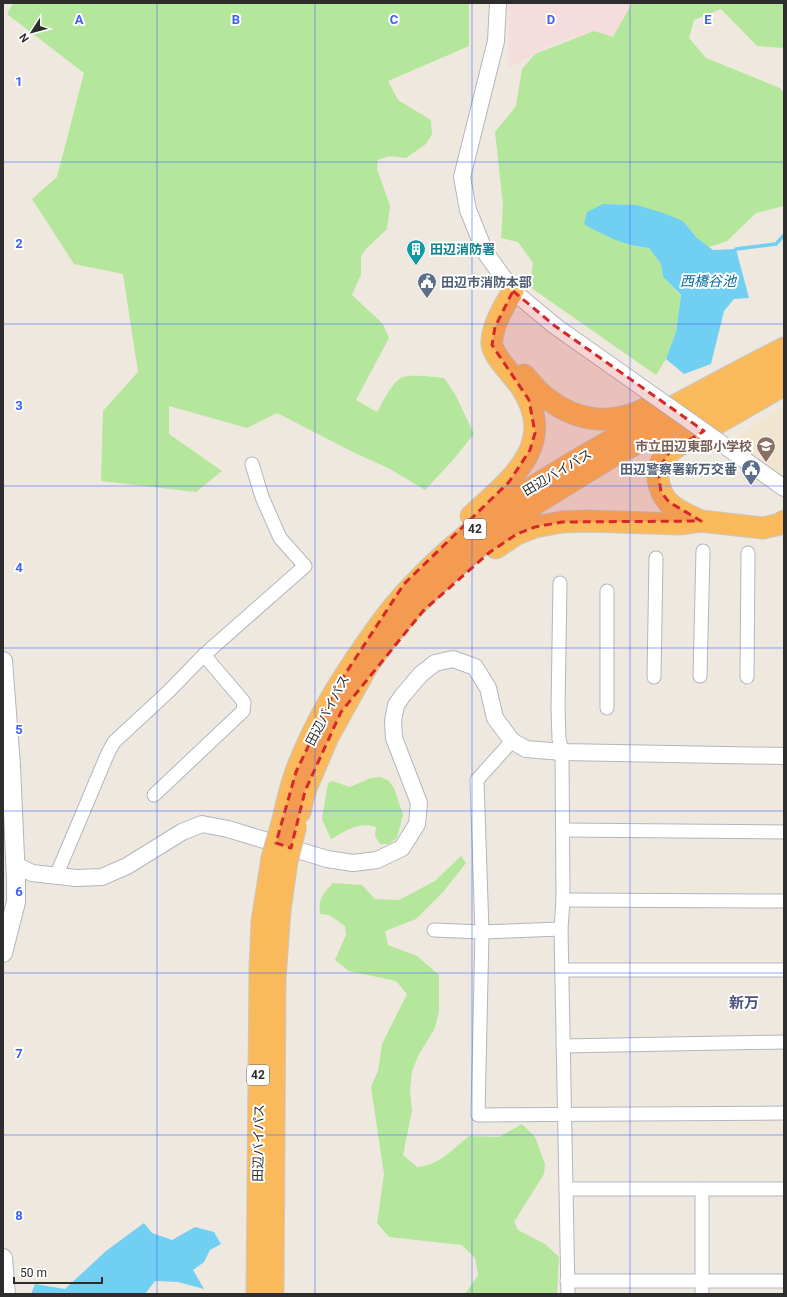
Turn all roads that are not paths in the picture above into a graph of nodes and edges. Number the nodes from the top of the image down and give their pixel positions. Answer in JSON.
{"nodes":[{"id":1,"x":498,"y":3,"type":"edge"},
{"id":2,"x":513,"y":291,"type":"junction"},
{"id":3,"x":495,"y":327,"type":"junction"},
{"id":4,"x":784,"y":341,"type":"edge"},
{"id":5,"x":784,"y":348,"type":"edge"},
{"id":6,"x":784,"y":365,"type":"edge"},
{"id":7,"x":784,"y":385,"type":"edge"},
{"id":8,"x":252,"y":464,"type":"dead end"},
{"id":9,"x":784,"y":488,"type":"edge"},
{"id":10,"x":701,"y":521,"type":"junction"},
{"id":11,"x":784,"y":521,"type":"edge"},
{"id":12,"x":703,"y":551,"type":"dead end"},
{"id":13,"x":748,"y":553,"type":"dead end"},
{"id":14,"x":656,"y":558,"type":"dead end"},
{"id":15,"x":560,"y":583,"type":"dead end"},
{"id":16,"x":607,"y":591,"type":"dead end"},
{"id":17,"x":377,"y":628,"type":"junction"},
{"id":18,"x":204,"y":655,"type":"junction"},
{"id":19,"x":3,"y":661,"type":"edge"},
{"id":20,"x":700,"y":676,"type":"dead end"},
{"id":21,"x":654,"y":677,"type":"dead end"},
{"id":22,"x":747,"y":677,"type":"dead end"},
{"id":23,"x":607,"y":708,"type":"dead end"},
{"id":24,"x":341,"y":712,"type":"junction"},
{"id":25,"x":512,"y":741,"type":"junction"},
{"id":26,"x":562,"y":752,"type":"junction"},
{"id":27,"x":784,"y":756,"type":"edge"},
{"id":28,"x":154,"y":795,"type":"dead end"},
{"id":29,"x":289,"y":824,"type":"junction"},
{"id":30,"x":563,"y":830,"type":"junction"},
{"id":31,"x":784,"y":832,"type":"edge"},
{"id":32,"x":280,"y":860,"type":"junction"},
{"id":33,"x":10,"y":864,"type":"edge"},
{"id":34,"x":56,"y":876,"type":"junction"},
{"id":35,"x":563,"y":900,"type":"junction"},
{"id":36,"x":784,"y":901,"type":"edge"},
{"id":37,"x":561,"y":929,"type":"junction"},
{"id":38,"x":434,"y":930,"type":"dead end"},
{"id":39,"x":482,"y":932,"type":"junction"},
{"id":40,"x":3,"y":953,"type":"edge"},
{"id":41,"x":562,"y":970,"type":"junction"},
{"id":42,"x":784,"y":970,"type":"edge"},
{"id":43,"x":784,"y":1042,"type":"edge"},
{"id":44,"x":563,"y":1046,"type":"junction"},
{"id":45,"x":784,"y":1113,"type":"edge"},
{"id":46,"x":564,"y":1115,"type":"junction"},
{"id":47,"x":566,"y":1189,"type":"junction"},
{"id":48,"x":702,"y":1189,"type":"junction"},
{"id":49,"x":784,"y":1189,"type":"edge"},
{"id":50,"x":3,"y":1258,"type":"edge"},
{"id":51,"x":784,"y":1281,"type":"edge"},
{"id":52,"x":567,"y":1288,"type":"edge"},
{"id":53,"x":702,"y":1288,"type":"edge"},
{"id":54,"x":6,"y":1294,"type":"edge"},
{"id":55,"x":256,"y":1294,"type":"edge"},
{"id":56,"x":273,"y":1294,"type":"edge"}],
"edges":[{"from":1,"to":2,"type":"street"},
{"from":2,"to":3,"type":"highway"},
{"from":2,"to":9,"type":"street","bridge":true},
{"from":3,"to":4,"type":"highway"},
{"from":3,"to":17,"type":"highway"},
{"from":5,"to":17,"type":"highway","name":"田辺バイパス","number":"42"},
{"from":6,"to":24,"type":"highway","name":"田辺バイパス","number":"42"},
{"from":7,"to":10,"type":"highway"},
{"from":8,"to":18,"type":"street"},
{"from":10,"to":11,"type":"highway"},
{"from":10,"to":24,"type":"highway"},
{"from":12,"to":20,"type":"street"},
{"from":13,"to":22,"type":"street"},
{"from":14,"to":21,"type":"street"},
{"from":15,"to":26,"type":"street"},
{"from":16,"to":23,"type":"street"},
{"from":17,"to":29,"type":"highway","name":"田辺バイパス","number":"42"},
{"from":18,"to":28,"type":"street"},
{"from":18,"to":34,"type":"street"},
{"from":19,"to":33,"type":"main road"},
{"from":24,"to":29,"type":"highway","name":"田辺バイパス","number":"42"},
{"from":25,"to":26,"type":"street"},
{"from":25,"to":34,"type":"street"},
{"from":25,"to":39,"type":"street"},
{"from":26,"to":27,"type":"street"},
{"from":26,"to":30,"type":"street"},
{"from":29,"to":32,"type":"highway","name":"田辺バイパス","number":"42","bridge":true},
{"from":30,"to":31,"type":"street"},
{"from":30,"to":35,"type":"street"},
{"from":32,"to":55,"type":"highway","name":"田辺バイパス","number":"42"},
{"from":32,"to":56,"type":"highway","name":"田辺バイパス","number":"42"},
{"from":33,"to":34,"type":"street"},
{"from":33,"to":40,"type":"main road"},
{"from":35,"to":36,"type":"street"},
{"from":35,"to":37,"type":"street"},
{"from":37,"to":39,"type":"street"},
{"from":37,"to":41,"type":"street"},
{"from":38,"to":39,"type":"street"},
{"from":39,"to":46,"type":"street"},
{"from":41,"to":42,"type":"street"},
{"from":41,"to":44,"type":"street"},
{"from":43,"to":44,"type":"street"},
{"from":44,"to":46,"type":"street"},
{"from":45,"to":46,"type":"street"},
{"from":46,"to":47,"type":"street"},
{"from":47,"to":48,"type":"street"},
{"from":47,"to":52,"type":"street"},
{"from":48,"to":49,"type":"street"},
{"from":48,"to":53,"type":"street"},
{"from":50,"to":54,"type":"main road"},
{"from":51,"to":53,"type":"street"},
{"from":52,"to":53,"type":"street"}]}
